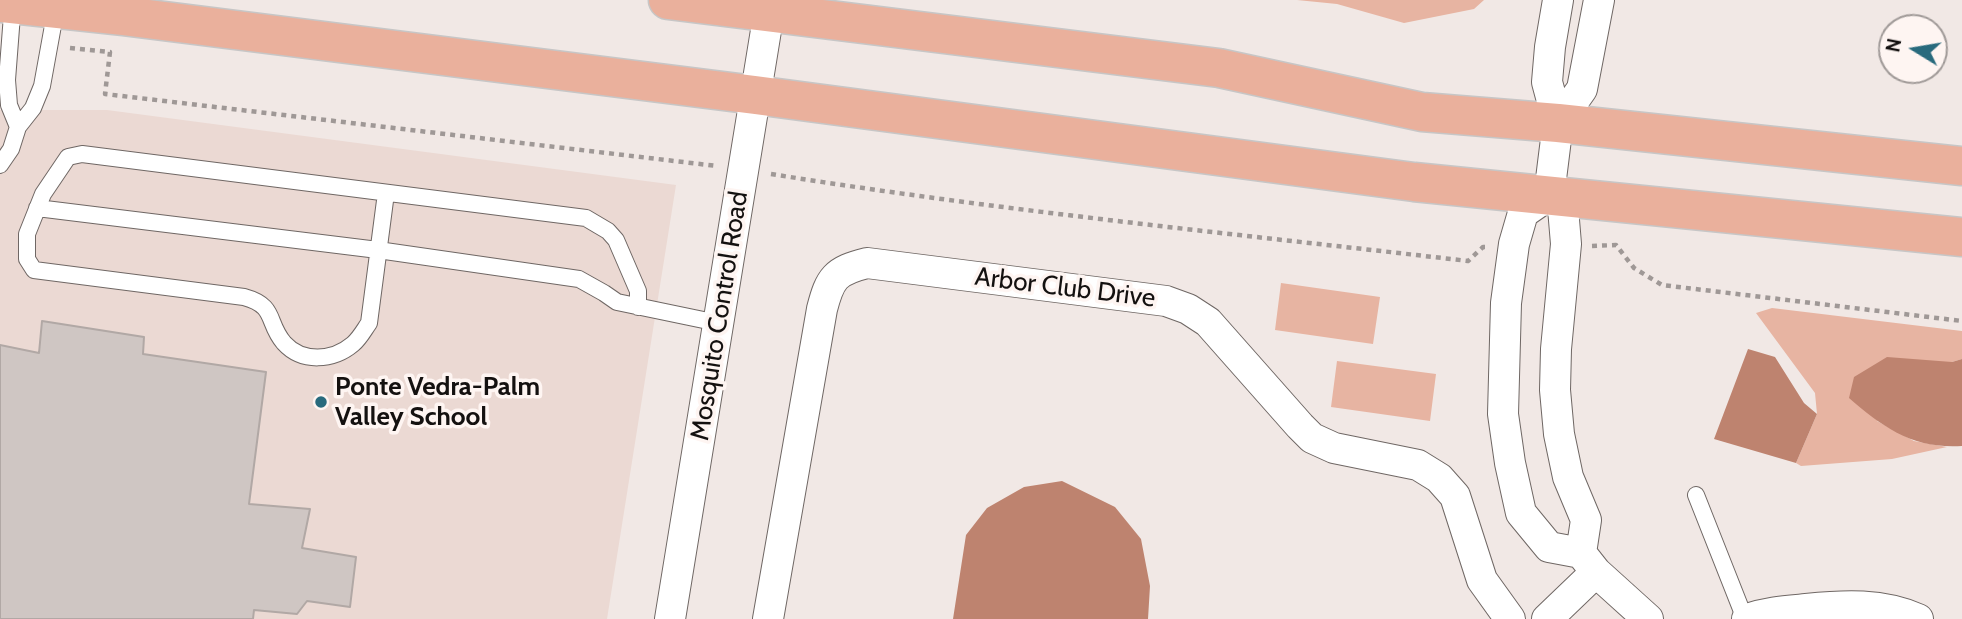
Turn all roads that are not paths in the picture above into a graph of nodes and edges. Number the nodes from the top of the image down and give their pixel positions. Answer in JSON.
{"nodes":[{"id":1,"x":668,"y":0,"type":"edge"},
{"id":2,"x":1558,"y":0,"type":"edge"},
{"id":3,"x":1599,"y":0,"type":"edge"},
{"id":4,"x":9,"y":3,"type":"edge"},
{"id":5,"x":57,"y":4,"type":"edge"},
{"id":6,"x":791,"y":9,"type":"edge"},
{"id":7,"x":755,"y":95,"type":"junction"},
{"id":8,"x":1558,"y":123,"type":"junction"},
{"id":9,"x":18,"y":127,"type":"junction"},
{"id":10,"x":0,"y":165,"type":"edge"},
{"id":11,"x":1962,"y":166,"type":"edge"},
{"id":12,"x":386,"y":192,"type":"junction"},
{"id":13,"x":1549,"y":195,"type":"junction"},
{"id":14,"x":37,"y":208,"type":"junction"},
{"id":15,"x":1962,"y":237,"type":"edge"},
{"id":16,"x":378,"y":250,"type":"junction"},
{"id":17,"x":638,"y":307,"type":"junction"},
{"id":18,"x":718,"y":323,"type":"junction"},
{"id":19,"x":1696,"y":495,"type":"dead end"},
{"id":20,"x":1589,"y":563,"type":"junction"},
{"id":21,"x":1499,"y":615,"type":"edge"},
{"id":22,"x":1792,"y":615,"type":"edge"},
{"id":23,"x":670,"y":619,"type":"edge"},
{"id":24,"x":768,"y":619,"type":"edge"},
{"id":25,"x":1547,"y":619,"type":"edge"},
{"id":26,"x":1648,"y":619,"type":"edge"},
{"id":27,"x":1746,"y":619,"type":"edge"},
{"id":28,"x":1918,"y":619,"type":"edge"}],
"edges":[{"from":1,"to":6,"type":"main road"},
{"from":2,"to":8,"type":"street"},
{"from":3,"to":8,"type":"street"},
{"from":4,"to":5,"type":"main road"},
{"from":4,"to":9,"type":"lane"},
{"from":5,"to":7,"type":"main road"},
{"from":5,"to":9,"type":"lane"},
{"from":6,"to":7,"type":"street","name":"Mosquito Control Road"},
{"from":6,"to":8,"type":"main road"},
{"from":7,"to":13,"type":"main road"},
{"from":7,"to":18,"type":"street","name":"Mosquito Control Road"},
{"from":8,"to":11,"type":"main road"},
{"from":8,"to":13,"type":"street"},
{"from":9,"to":10,"type":"lane"},
{"from":12,"to":14,"type":"lane"},
{"from":12,"to":16,"type":"lane"},
{"from":12,"to":17,"type":"lane"},
{"from":13,"to":15,"type":"main road"},
{"from":13,"to":20,"type":"street"},
{"from":13,"to":20,"type":"street"},
{"from":14,"to":16,"type":"lane"},
{"from":14,"to":16,"type":"lane"},
{"from":16,"to":17,"type":"lane"},
{"from":17,"to":18,"type":"lane"},
{"from":18,"to":23,"type":"street","name":"Mosquito Control Road"},
{"from":19,"to":27,"type":"lane"},
{"from":20,"to":25,"type":"street"},
{"from":20,"to":26,"type":"street"},
{"from":21,"to":24,"type":"street","name":"Arbor Club Drive"},
{"from":22,"to":27,"type":"street"},
{"from":22,"to":28,"type":"street"}]}
